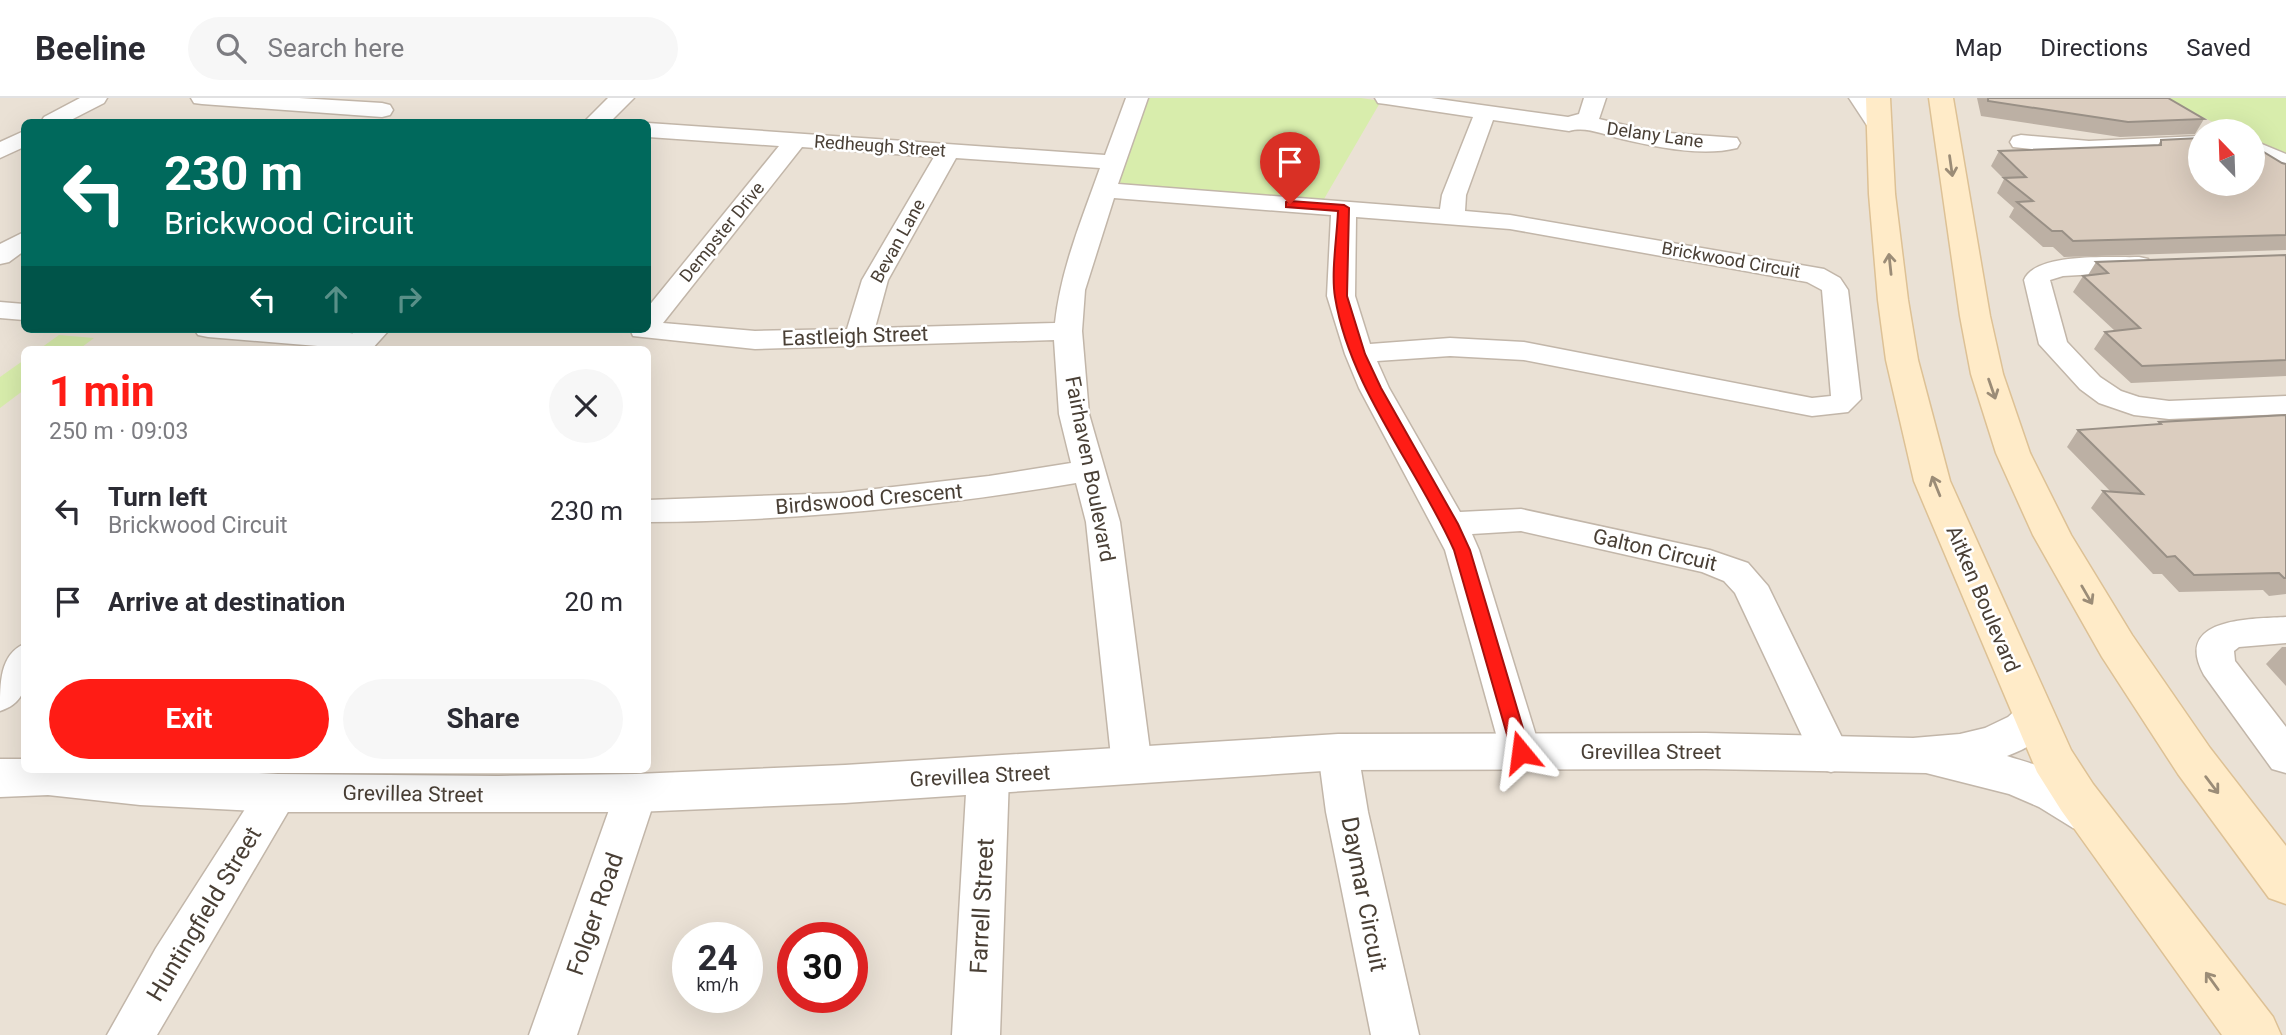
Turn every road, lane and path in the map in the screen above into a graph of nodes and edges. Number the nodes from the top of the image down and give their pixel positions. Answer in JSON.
{"nodes":[{"id":1,"x":96,"y":98,"type":"edge"},
{"id":2,"x":202,"y":98,"type":"edge"},
{"id":3,"x":622,"y":98,"type":"edge"},
{"id":4,"x":1137,"y":98,"type":"edge"},
{"id":5,"x":1386,"y":98,"type":"edge"},
{"id":6,"x":1595,"y":98,"type":"edge"},
{"id":7,"x":1941,"y":98,"type":"edge"},
{"id":8,"x":244,"y":101,"type":"junction"},
{"id":9,"x":1873,"y":107,"type":"edge"},
{"id":10,"x":382,"y":110,"type":"edge"},
{"id":11,"x":1485,"y":113,"type":"junction"},
{"id":12,"x":58,"y":119,"type":"edge"},
{"id":13,"x":215,"y":119,"type":"edge"},
{"id":14,"x":599,"y":119,"type":"edge"},
{"id":15,"x":1580,"y":122,"type":"junction"},
{"id":16,"x":651,"y":130,"type":"edge"},
{"id":17,"x":21,"y":140,"type":"edge"},
{"id":18,"x":796,"y":140,"type":"junction"},
{"id":19,"x":2021,"y":142,"type":"dead end"},
{"id":20,"x":1729,"y":143,"type":"dead end"},
{"id":21,"x":2188,"y":144,"type":"edge"},
{"id":22,"x":949,"y":150,"type":"junction"},
{"id":23,"x":0,"y":151,"type":"edge"},
{"id":24,"x":2265,"y":153,"type":"edge"},
{"id":25,"x":2286,"y":162,"type":"edge"},
{"id":26,"x":1108,"y":176,"type":"junction"},
{"id":27,"x":1344,"y":208,"type":"junction"},
{"id":28,"x":1452,"y":216,"type":"junction"},
{"id":29,"x":21,"y":242,"type":"edge"},
{"id":30,"x":0,"y":256,"type":"edge"},
{"id":31,"x":2166,"y":264,"type":"edge"},
{"id":32,"x":0,"y":310,"type":"edge"},
{"id":33,"x":21,"y":312,"type":"edge"},
{"id":34,"x":651,"y":320,"type":"edge"},
{"id":35,"x":651,"y":330,"type":"edge"},
{"id":36,"x":1068,"y":331,"type":"junction"},
{"id":37,"x":260,"y":333,"type":"edge"},
{"id":38,"x":859,"y":336,"type":"junction"},
{"id":39,"x":363,"y":341,"type":"edge"},
{"id":40,"x":1359,"y":354,"type":"junction"},
{"id":41,"x":2286,"y":405,"type":"edge"},
{"id":42,"x":1090,"y":470,"type":"junction"},
{"id":43,"x":651,"y":511,"type":"edge"},
{"id":44,"x":1450,"y":524,"type":"junction"},
{"id":45,"x":2286,"y":630,"type":"edge"},
{"id":46,"x":21,"y":656,"type":"edge"},
{"id":47,"x":21,"y":664,"type":"edge"},
{"id":48,"x":0,"y":671,"type":"edge"},
{"id":49,"x":0,"y":695,"type":"edge"},
{"id":50,"x":2034,"y":719,"type":"junction"},
{"id":51,"x":1338,"y":751,"type":"junction"},
{"id":52,"x":1521,"y":752,"type":"junction"},
{"id":53,"x":0,"y":755,"type":"edge"},
{"id":54,"x":1830,"y":756,"type":"junction"},
{"id":55,"x":1913,"y":756,"type":"junction"},
{"id":56,"x":2286,"y":757,"type":"edge"},
{"id":57,"x":21,"y":765,"type":"edge"},
{"id":58,"x":1132,"y":766,"type":"junction"},
{"id":59,"x":25,"y":773,"type":"edge"},
{"id":60,"x":49,"y":773,"type":"edge"},
{"id":61,"x":988,"y":776,"type":"junction"},
{"id":62,"x":0,"y":778,"type":"edge"},
{"id":63,"x":278,"y":793,"type":"junction"},
{"id":64,"x":636,"y":793,"type":"junction"},
{"id":65,"x":2089,"y":814,"type":"junction"},
{"id":66,"x":2286,"y":883,"type":"edge"},
{"id":67,"x":131,"y":1035,"type":"edge"},
{"id":68,"x":553,"y":1035,"type":"edge"},
{"id":69,"x":976,"y":1035,"type":"edge"},
{"id":70,"x":1395,"y":1035,"type":"edge"},
{"id":71,"x":2254,"y":1035,"type":"edge"}],
"edges":[{"from":1,"to":12,"type":"street"},
{"from":2,"to":8,"type":"street"},
{"from":3,"to":14,"type":"street"},
{"from":4,"to":26,"type":"street","name":"Fairhaven Boulevard"},
{"from":5,"to":11,"type":"street","name":"Delany Lane"},
{"from":6,"to":15,"type":"street"},
{"from":7,"to":66,"type":"main road","one_way":true},
{"from":8,"to":10,"type":"street"},
{"from":8,"to":13,"type":"street"},
{"from":50,"to":9,"type":"main road","name":"Aitken Boulevard","one_way":true},
{"from":11,"to":15,"type":"street","name":"Delany Lane"},
{"from":11,"to":28,"type":"street"},
{"from":15,"to":20,"type":"street","name":"Delany Lane"},
{"from":16,"to":18,"type":"street","name":"Redheugh Street"},
{"from":17,"to":23,"type":"street"},
{"from":18,"to":22,"type":"street","name":"Redheugh Street"},
{"from":18,"to":34,"type":"street","name":"Dempster Drive"},
{"from":19,"to":21,"type":"street"},
{"from":22,"to":26,"type":"street","name":"Redheugh Street"},
{"from":22,"to":38,"type":"street","name":"Bevan Lane"},
{"from":24,"to":25,"type":"street"},
{"from":26,"to":27,"type":"street","name":"Brickwood Circuit"},
{"from":26,"to":36,"type":"street","name":"Fairhaven Boulevard"},
{"from":27,"to":28,"type":"street","name":"Brickwood Circuit"},
{"from":27,"to":40,"type":"street"},
{"from":28,"to":40,"type":"street","name":"Brickwood Circuit"},
{"from":29,"to":30,"type":"street"},
{"from":31,"to":41,"type":"street"},
{"from":32,"to":33,"type":"street"},
{"from":35,"to":38,"type":"street","name":"Eastleigh Street"},
{"from":36,"to":38,"type":"street","name":"Eastleigh Street"},
{"from":36,"to":42,"type":"street","name":"Fairhaven Boulevard"},
{"from":37,"to":39,"type":"street"},
{"from":40,"to":44,"type":"street"},
{"from":42,"to":43,"type":"street","name":"Birdswood Crescent"},
{"from":42,"to":58,"type":"street","name":"Fairhaven Boulevard"},
{"from":44,"to":52,"type":"street"},
{"from":44,"to":54,"type":"street","name":"Galton Circuit"},
{"from":45,"to":56,"type":"street"},
{"from":46,"to":48,"type":"street"},
{"from":47,"to":49,"type":"street"},
{"from":50,"to":55,"type":"street"},
{"from":50,"to":65,"type":"main road","name":"Aitken Boulevard"},
{"from":51,"to":52,"type":"street","name":"Grevillea Street"},
{"from":51,"to":58,"type":"street","name":"Grevillea Street"},
{"from":51,"to":70,"type":"street","name":"Daymar Circuit"},
{"from":52,"to":54,"type":"street","name":"Grevillea Street"},
{"from":53,"to":57,"type":"street","name":"Grevillea Street"},
{"from":54,"to":55,"type":"street","name":"Grevillea Street"},
{"from":55,"to":65,"type":"street"},
{"from":58,"to":61,"type":"street","name":"Grevillea Street"},
{"from":59,"to":62,"type":"street","name":"Grevillea Street"},
{"from":60,"to":63,"type":"street","name":"Grevillea Street"},
{"from":61,"to":64,"type":"street","name":"Grevillea Street"},
{"from":61,"to":69,"type":"street","name":"Farrell Street"},
{"from":63,"to":64,"type":"street","name":"Grevillea Street"},
{"from":63,"to":67,"type":"street","name":"Huntingfield Street"},
{"from":64,"to":68,"type":"street","name":"Folger Road"},
{"from":71,"to":65,"type":"main road","name":"Aitken Boulevard","one_way":true}]}
